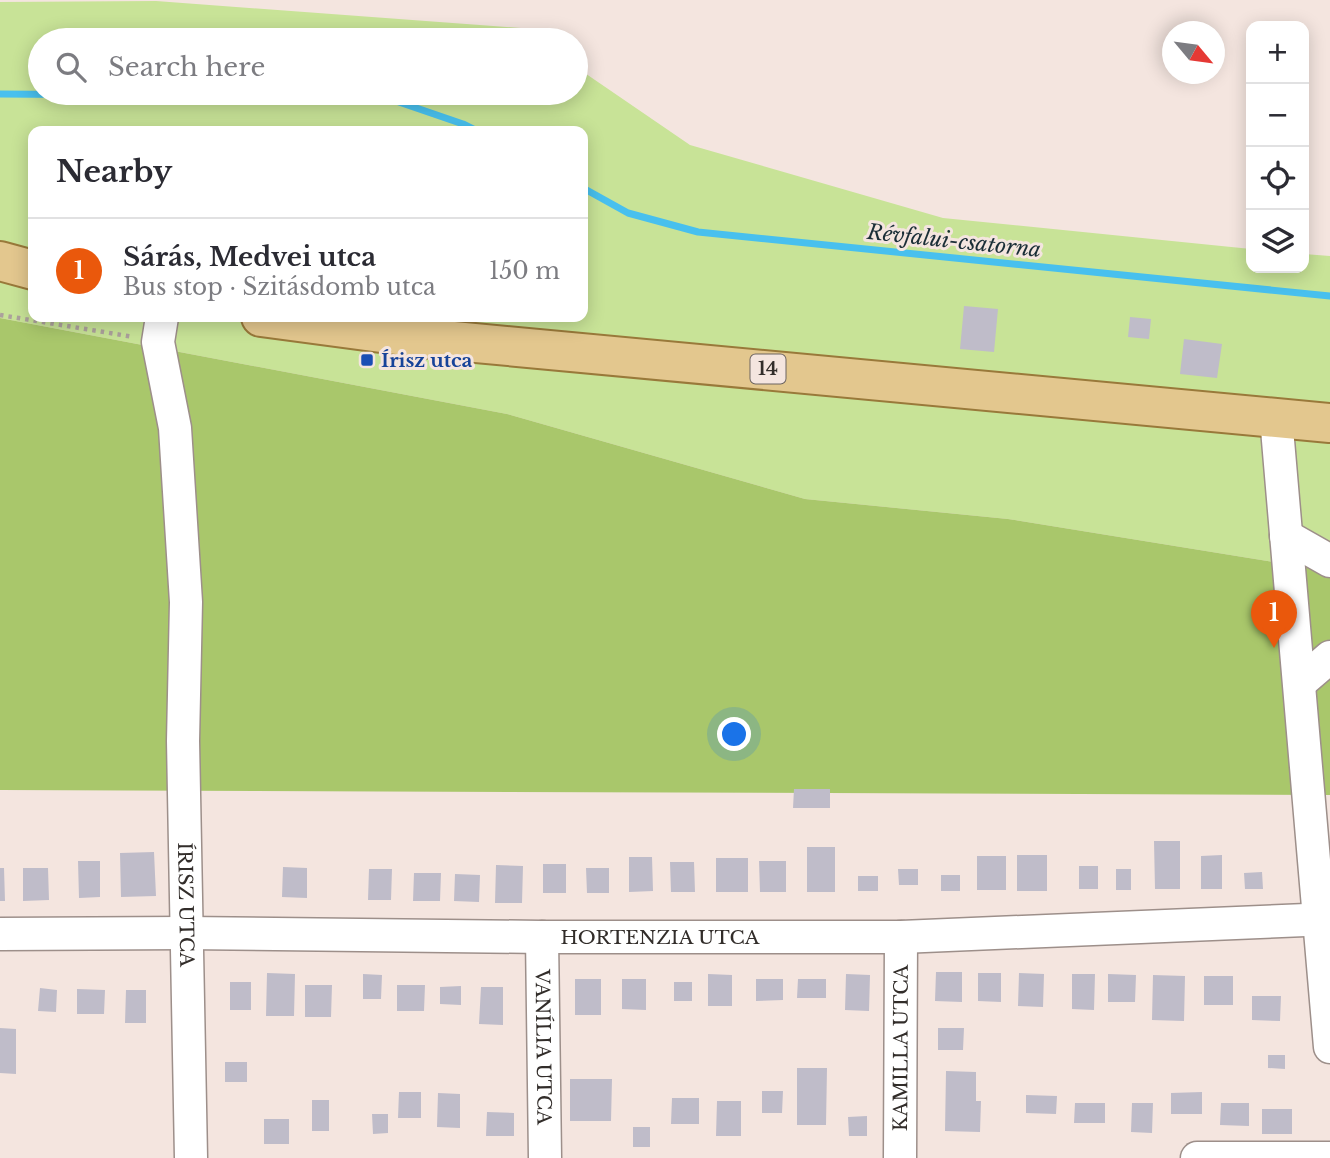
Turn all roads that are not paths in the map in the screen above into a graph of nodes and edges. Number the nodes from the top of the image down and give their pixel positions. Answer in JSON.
{"nodes":[{"id":1,"x":0,"y":261,"type":"edge"},
{"id":2,"x":28,"y":269,"type":"edge"},
{"id":3,"x":298,"y":322,"type":"edge"},
{"id":4,"x":160,"y":329,"type":"edge"},
{"id":5,"x":1276,"y":418,"type":"junction"},
{"id":6,"x":1330,"y":423,"type":"edge"},
{"id":7,"x":1286,"y":536,"type":"junction"},
{"id":8,"x":1330,"y":561,"type":"edge"},
{"id":9,"x":1330,"y":657,"type":"edge"},
{"id":10,"x":1300,"y":683,"type":"junction"},
{"id":11,"x":1325,"y":919,"type":"edge"},
{"id":12,"x":0,"y":933,"type":"edge"},
{"id":13,"x":186,"y":933,"type":"junction"},
{"id":14,"x":542,"y":937,"type":"junction"},
{"id":15,"x":901,"y":937,"type":"junction"},
{"id":16,"x":1330,"y":1046,"type":"edge"},
{"id":17,"x":191,"y":1158,"type":"edge"},
{"id":18,"x":545,"y":1158,"type":"edge"},
{"id":19,"x":900,"y":1158,"type":"edge"},
{"id":20,"x":1197,"y":1158,"type":"edge"},
{"id":21,"x":1330,"y":1158,"type":"edge"}],
"edges":[{"from":1,"to":2,"type":"main road"},
{"from":3,"to":5,"type":"main road","number":"14"},
{"from":4,"to":13,"type":"street","name":"ÍRISZ UTCA"},
{"from":5,"to":6,"type":"main road","number":"14"},
{"from":5,"to":7,"type":"street"},
{"from":7,"to":8,"type":"street"},
{"from":7,"to":10,"type":"street"},
{"from":9,"to":10,"type":"street"},
{"from":10,"to":11,"type":"street"},
{"from":11,"to":15,"type":"street","name":"HORTENZIA UTCA"},
{"from":11,"to":16,"type":"street"},
{"from":12,"to":13,"type":"street","name":"HORTENZIA UTCA"},
{"from":13,"to":14,"type":"street","name":"HORTENZIA UTCA"},
{"from":13,"to":17,"type":"street","name":"ÍRISZ UTCA"},
{"from":14,"to":15,"type":"street","name":"HORTENZIA UTCA"},
{"from":14,"to":18,"type":"street","name":"VANÍLIA UTCA"},
{"from":15,"to":19,"type":"street","name":"KAMILLA UTCA"},
{"from":20,"to":21,"type":"street"}]}
